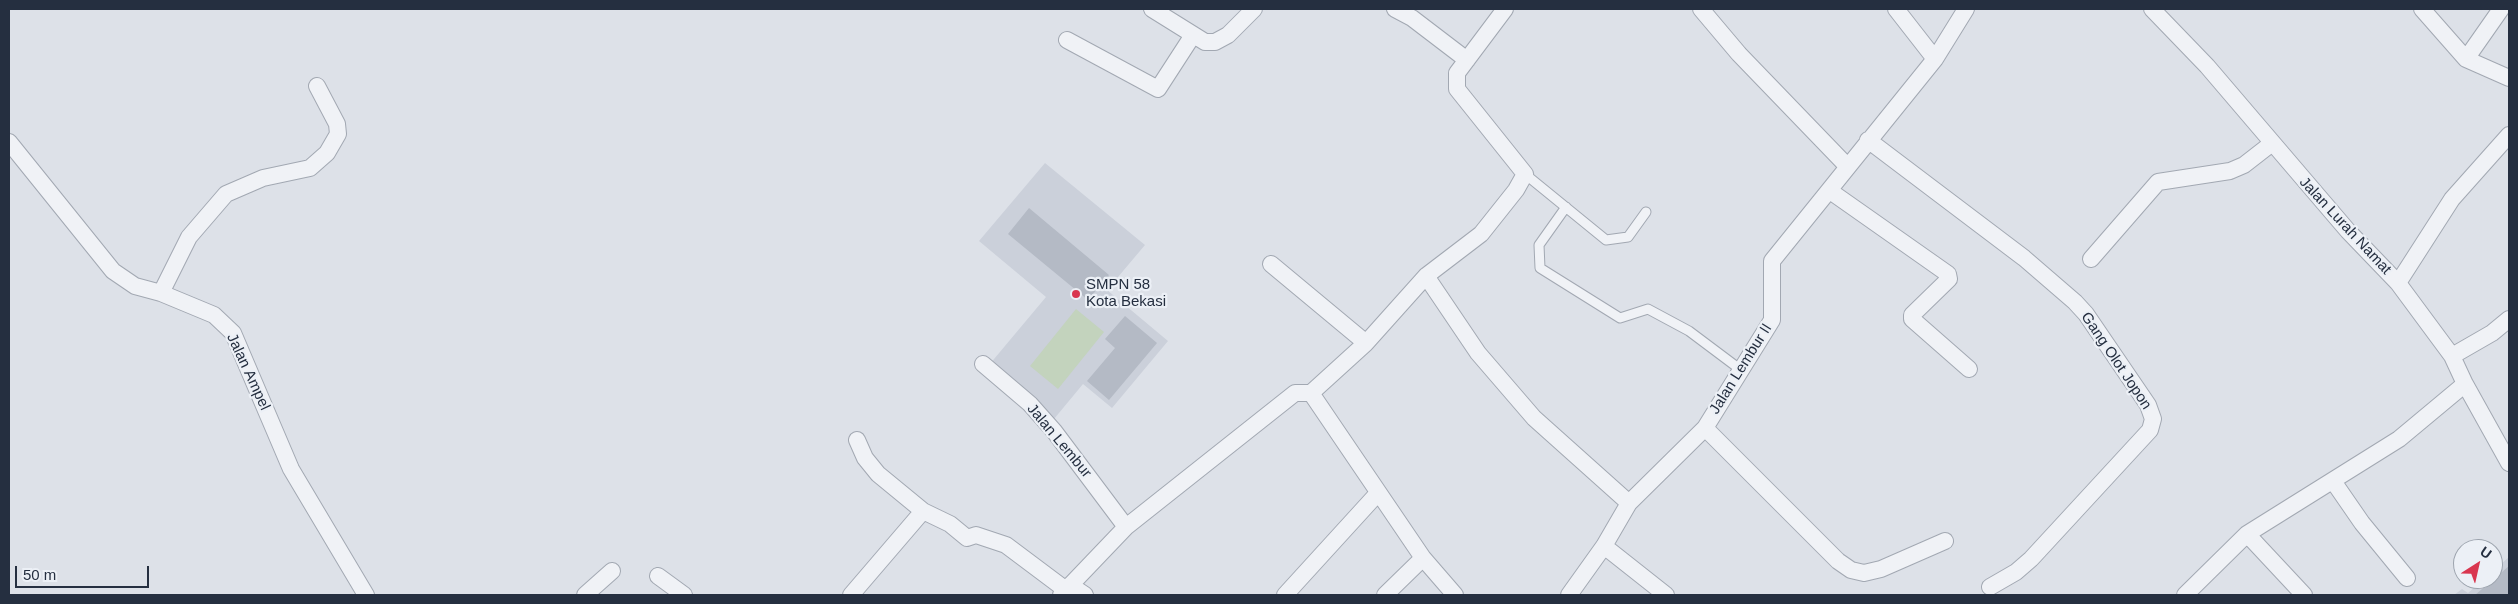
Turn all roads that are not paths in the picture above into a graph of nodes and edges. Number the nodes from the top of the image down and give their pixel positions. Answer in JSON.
{"nodes":[{"id":1,"x":1152,"y":9,"type":"edge"},
{"id":2,"x":1254,"y":9,"type":"edge"},
{"id":3,"x":1395,"y":9,"type":"edge"},
{"id":4,"x":1505,"y":9,"type":"edge"},
{"id":5,"x":1701,"y":9,"type":"edge"},
{"id":6,"x":1896,"y":9,"type":"edge"},
{"id":7,"x":1966,"y":9,"type":"edge"},
{"id":8,"x":2152,"y":9,"type":"edge"},
{"id":9,"x":2422,"y":9,"type":"edge"},
{"id":10,"x":2501,"y":9,"type":"edge"},
{"id":11,"x":1193,"y":35,"type":"junction"},
{"id":12,"x":1067,"y":40,"type":"dead end"},
{"id":13,"x":2466,"y":59,"type":"junction"},
{"id":14,"x":1467,"y":60,"type":"junction"},
{"id":15,"x":1935,"y":60,"type":"junction"},
{"id":16,"x":2509,"y":78,"type":"edge"},
{"id":17,"x":317,"y":86,"type":"dead end"},
{"id":18,"x":2509,"y":135,"type":"edge"},
{"id":19,"x":1868,"y":140,"type":"junction"},
{"id":20,"x":9,"y":142,"type":"edge"},
{"id":21,"x":2272,"y":144,"type":"junction"},
{"id":22,"x":1848,"y":167,"type":"junction"},
{"id":23,"x":1525,"y":174,"type":"junction"},
{"id":24,"x":1830,"y":190,"type":"junction"},
{"id":25,"x":1566,"y":207,"type":"junction"},
{"id":26,"x":1646,"y":212,"type":"dead end"},
{"id":27,"x":2091,"y":259,"type":"dead end"},
{"id":28,"x":1271,"y":264,"type":"dead end"},
{"id":29,"x":1426,"y":276,"type":"junction"},
{"id":30,"x":2398,"y":283,"type":"junction"},
{"id":31,"x":161,"y":293,"type":"junction"},
{"id":32,"x":2509,"y":319,"type":"edge"},
{"id":33,"x":1366,"y":343,"type":"junction"},
{"id":34,"x":2452,"y":356,"type":"junction"},
{"id":35,"x":983,"y":364,"type":"dead end"},
{"id":36,"x":1969,"y":369,"type":"dead end"},
{"id":37,"x":1741,"y":370,"type":"junction"},
{"id":38,"x":2465,"y":384,"type":"junction"},
{"id":39,"x":1311,"y":392,"type":"junction"},
{"id":40,"x":1705,"y":428,"type":"junction"},
{"id":41,"x":857,"y":440,"type":"dead end"},
{"id":42,"x":2509,"y":463,"type":"edge"},
{"id":43,"x":2333,"y":481,"type":"junction"},
{"id":44,"x":1378,"y":492,"type":"junction"},
{"id":45,"x":1629,"y":504,"type":"junction"},
{"id":46,"x":923,"y":511,"type":"junction"},
{"id":47,"x":1126,"y":527,"type":"junction"},
{"id":48,"x":2247,"y":534,"type":"junction"},
{"id":49,"x":1945,"y":541,"type":"dead end"},
{"id":50,"x":1604,"y":546,"type":"junction"},
{"id":51,"x":1423,"y":558,"type":"junction"},
{"id":52,"x":612,"y":572,"type":"dead end"},
{"id":53,"x":658,"y":576,"type":"dead end"},
{"id":54,"x":2407,"y":578,"type":"dead end"},
{"id":55,"x":1990,"y":587,"type":"dead end"},
{"id":56,"x":1066,"y":590,"type":"edge"},
{"id":57,"x":366,"y":595,"type":"edge"},
{"id":58,"x":585,"y":595,"type":"edge"},
{"id":59,"x":684,"y":595,"type":"edge"},
{"id":60,"x":851,"y":595,"type":"edge"},
{"id":61,"x":1085,"y":595,"type":"edge"},
{"id":62,"x":1285,"y":595,"type":"edge"},
{"id":63,"x":1386,"y":595,"type":"edge"},
{"id":64,"x":1455,"y":595,"type":"edge"},
{"id":65,"x":1569,"y":595,"type":"edge"},
{"id":66,"x":1666,"y":595,"type":"edge"},
{"id":67,"x":2185,"y":595,"type":"edge"},
{"id":68,"x":2304,"y":595,"type":"edge"}],
"edges":[{"from":1,"to":11,"type":"street"},
{"from":2,"to":11,"type":"street"},
{"from":3,"to":14,"type":"street"},
{"from":4,"to":14,"type":"street"},
{"from":5,"to":22,"type":"street"},
{"from":6,"to":15,"type":"street"},
{"from":7,"to":15,"type":"street","name":"Jalan Lembur II"},
{"from":8,"to":21,"type":"street","name":"Jalan Lurah Namat"},
{"from":9,"to":13,"type":"street"},
{"from":10,"to":13,"type":"street"},
{"from":11,"to":12,"type":"street"},
{"from":13,"to":16,"type":"street"},
{"from":14,"to":23,"type":"street"},
{"from":15,"to":19,"type":"street","name":"Jalan Lembur II"},
{"from":17,"to":31,"type":"street"},
{"from":18,"to":30,"type":"street"},
{"from":19,"to":22,"type":"street","name":"Jalan Lembur II"},
{"from":19,"to":55,"type":"street","name":"Gang Olot Jopon"},
{"from":20,"to":31,"type":"street","name":"Jalan Ampel"},
{"from":21,"to":27,"type":"street"},
{"from":21,"to":30,"type":"street","name":"Jalan Lurah Namat"},
{"from":22,"to":24,"type":"street","name":"Jalan Lembur II"},
{"from":23,"to":25,"type":"lane"},
{"from":23,"to":29,"type":"street"},
{"from":24,"to":36,"type":"street"},
{"from":24,"to":37,"type":"street","name":"Jalan Lembur II"},
{"from":25,"to":26,"type":"lane"},
{"from":25,"to":37,"type":"lane"},
{"from":28,"to":33,"type":"street"},
{"from":29,"to":33,"type":"street"},
{"from":29,"to":45,"type":"street"},
{"from":30,"to":34,"type":"street","name":"Jalan Lurah Namat"},
{"from":31,"to":57,"type":"street","name":"Jalan Ampel"},
{"from":32,"to":34,"type":"street"},
{"from":33,"to":39,"type":"street"},
{"from":34,"to":38,"type":"street","name":"Jalan Lurah Namat"},
{"from":35,"to":47,"type":"street","name":"Jalan Lembur"},
{"from":37,"to":40,"type":"street","name":"Jalan Lembur II"},
{"from":38,"to":42,"type":"street","name":"Jalan Lurah Namat"},
{"from":38,"to":43,"type":"street"},
{"from":39,"to":44,"type":"street"},
{"from":39,"to":47,"type":"street"},
{"from":40,"to":45,"type":"street","name":"Jalan Lembur II"},
{"from":40,"to":49,"type":"street"},
{"from":41,"to":46,"type":"street"},
{"from":43,"to":48,"type":"street"},
{"from":43,"to":54,"type":"street"},
{"from":44,"to":51,"type":"street"},
{"from":44,"to":62,"type":"street"},
{"from":45,"to":50,"type":"street","name":"Jalan Lembur II"},
{"from":46,"to":56,"type":"street"},
{"from":46,"to":60,"type":"street"},
{"from":47,"to":56,"type":"street"},
{"from":48,"to":67,"type":"street"},
{"from":48,"to":68,"type":"street"},
{"from":50,"to":65,"type":"street","name":"Jalan Lembur II"},
{"from":50,"to":66,"type":"street"},
{"from":51,"to":63,"type":"street"},
{"from":51,"to":64,"type":"street"},
{"from":52,"to":58,"type":"street"},
{"from":53,"to":59,"type":"street"},
{"from":56,"to":61,"type":"street"}]}
